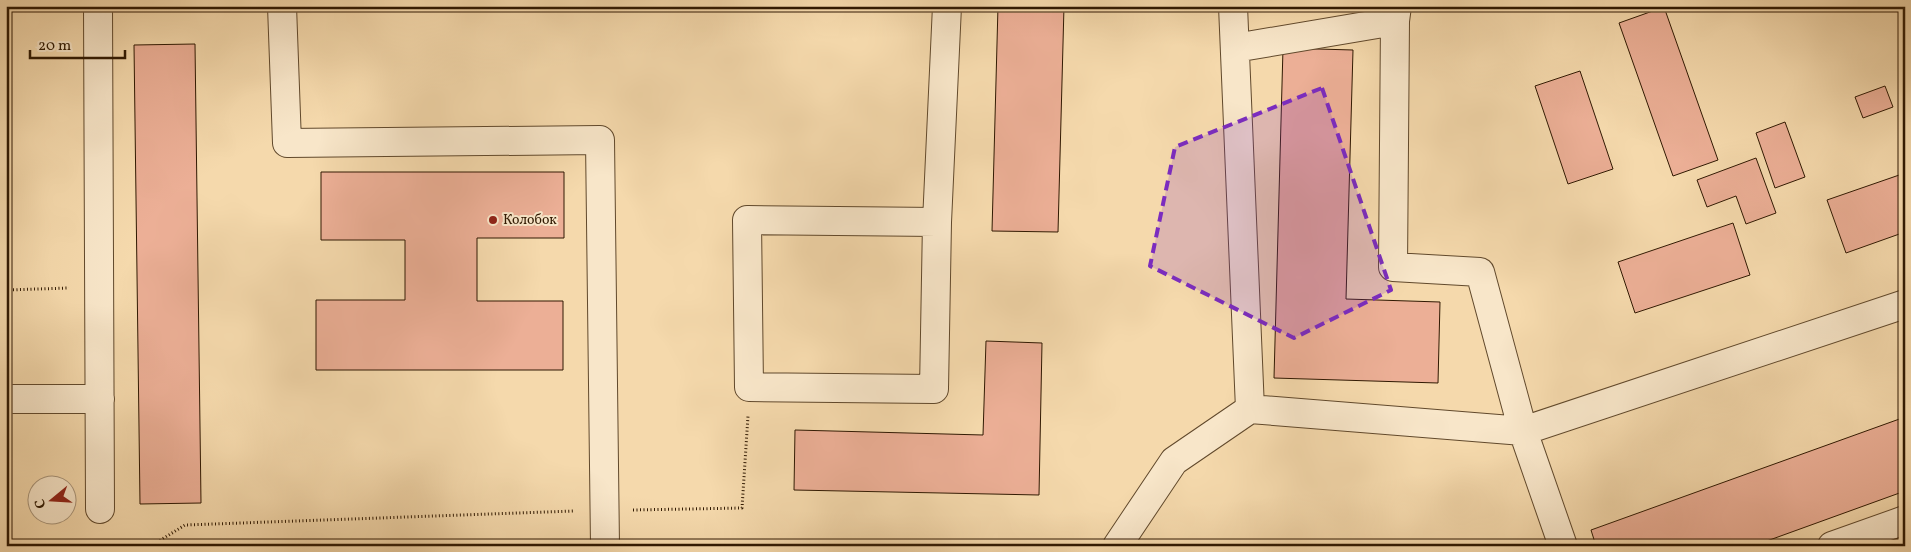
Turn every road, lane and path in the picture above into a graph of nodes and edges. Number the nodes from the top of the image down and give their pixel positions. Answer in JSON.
{"nodes":[{"id":1,"x":98,"y":6,"type":"edge"},
{"id":2,"x":282,"y":6,"type":"edge"},
{"id":3,"x":947,"y":6,"type":"edge"},
{"id":4,"x":1233,"y":6,"type":"edge"},
{"id":5,"x":1396,"y":14,"type":"edge"},
{"id":6,"x":1235,"y":48,"type":"junction"},
{"id":7,"x":938,"y":222,"type":"junction"},
{"id":8,"x":100,"y":287,"type":"junction"},
{"id":9,"x":6,"y":290,"type":"edge"},
{"id":10,"x":1905,"y":304,"type":"edge"},
{"id":11,"x":749,"y":387,"type":"junction"},
{"id":12,"x":100,"y":399,"type":"junction"},
{"id":13,"x":6,"y":400,"type":"edge"},
{"id":14,"x":1250,"y":409,"type":"junction"},
{"id":15,"x":1524,"y":431,"type":"junction"},
{"id":16,"x":100,"y":509,"type":"dead end"},
{"id":17,"x":626,"y":510,"type":"dead end"},
{"id":18,"x":578,"y":511,"type":"dead end"},
{"id":19,"x":1905,"y":520,"type":"edge"},
{"id":20,"x":151,"y":546,"type":"edge"},
{"id":21,"x":605,"y":546,"type":"edge"},
{"id":22,"x":1117,"y":546,"type":"edge"},
{"id":23,"x":1563,"y":546,"type":"edge"},
{"id":24,"x":1832,"y":546,"type":"edge"}],
"edges":[{"from":1,"to":8,"type":"lane"},
{"from":2,"to":21,"type":"lane"},
{"from":3,"to":7,"type":"lane"},
{"from":4,"to":6,"type":"lane"},
{"from":5,"to":6,"type":"lane"},
{"from":5,"to":15,"type":"lane"},
{"from":6,"to":14,"type":"lane"},
{"from":7,"to":11,"type":"lane"},
{"from":7,"to":11,"type":"lane"},
{"from":8,"to":9,"type":"path"},
{"from":8,"to":12,"type":"lane"},
{"from":10,"to":15,"type":"lane"},
{"from":11,"to":17,"type":"path"},
{"from":12,"to":13,"type":"lane"},
{"from":12,"to":16,"type":"lane"},
{"from":14,"to":15,"type":"lane"},
{"from":14,"to":22,"type":"lane"},
{"from":15,"to":23,"type":"lane"},
{"from":18,"to":20,"type":"path"},
{"from":19,"to":24,"type":"lane"}]}
